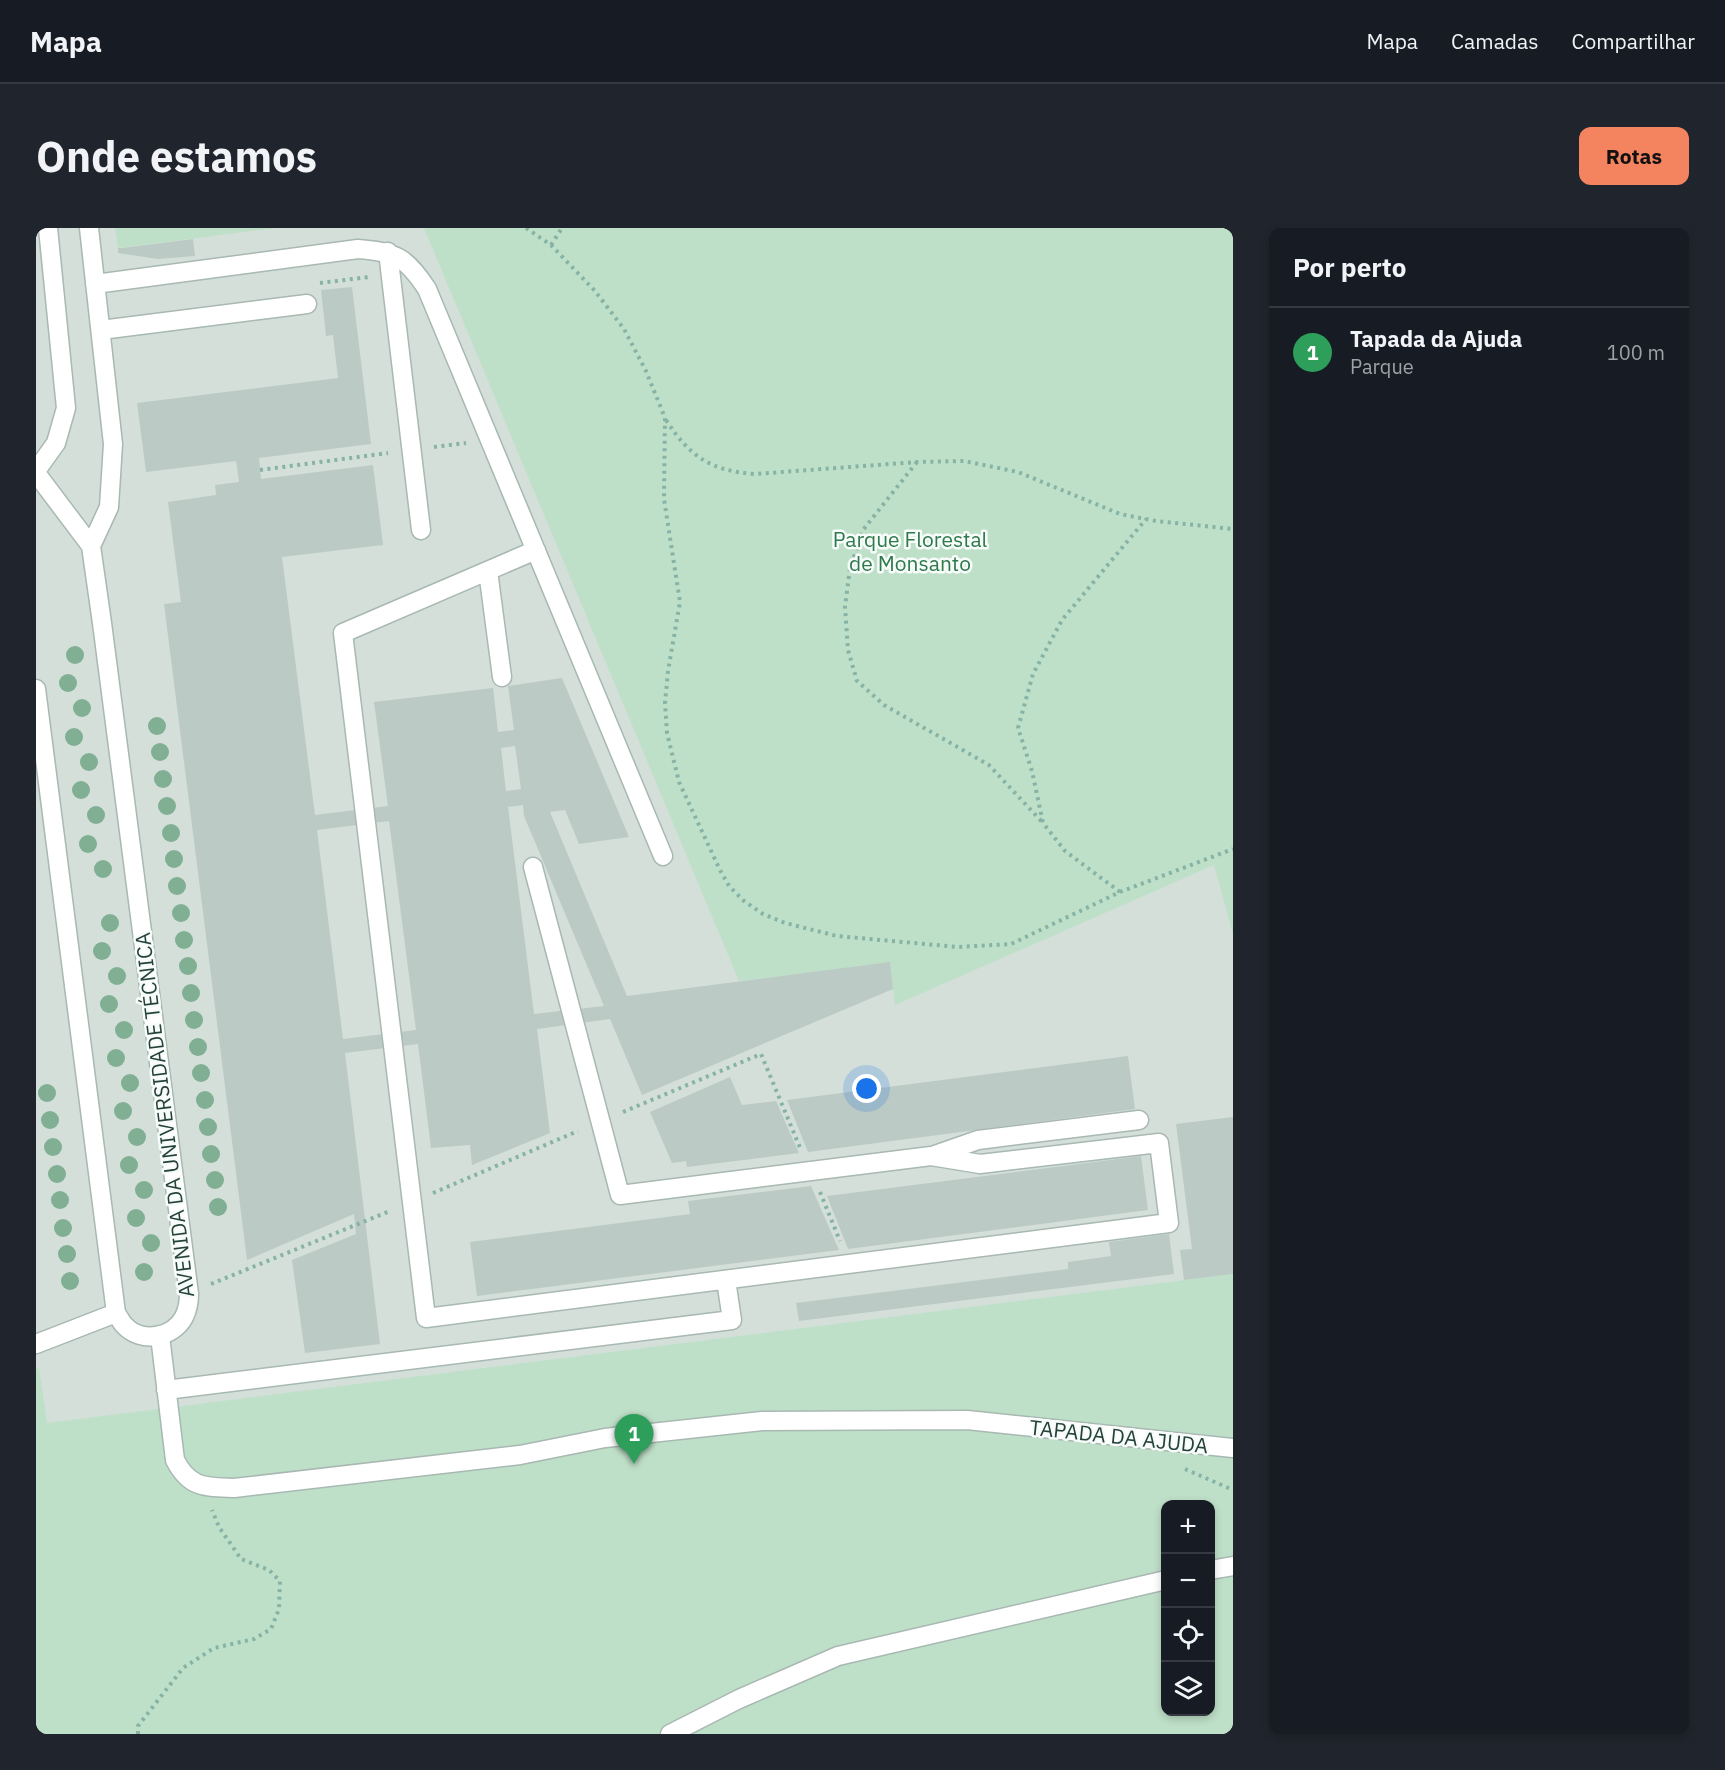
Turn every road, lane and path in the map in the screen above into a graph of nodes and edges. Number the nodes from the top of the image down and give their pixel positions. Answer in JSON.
{"nodes":[{"id":1,"x":48,"y":228,"type":"edge"},
{"id":2,"x":89,"y":228,"type":"edge"},
{"id":3,"x":526,"y":228,"type":"edge"},
{"id":4,"x":562,"y":228,"type":"edge"},
{"id":5,"x":551,"y":245,"type":"junction"},
{"id":6,"x":388,"y":252,"type":"junction"},
{"id":7,"x":36,"y":255,"type":"edge"},
{"id":8,"x":353,"y":279,"type":"dead end"},
{"id":9,"x":52,"y":281,"type":"junction"},
{"id":10,"x":318,"y":283,"type":"dead end"},
{"id":11,"x":95,"y":284,"type":"junction"},
{"id":12,"x":306,"y":304,"type":"dead end"},
{"id":13,"x":101,"y":330,"type":"junction"},
{"id":14,"x":665,"y":418,"type":"junction"},
{"id":15,"x":490,"y":440,"type":"junction"},
{"id":16,"x":412,"y":450,"type":"junction"},
{"id":17,"x":916,"y":462,"type":"junction"},
{"id":18,"x":260,"y":470,"type":"dead end"},
{"id":19,"x":36,"y":472,"type":"edge"},
{"id":20,"x":1146,"y":519,"type":"junction"},
{"id":21,"x":421,"y":530,"type":"dead end"},
{"id":22,"x":1233,"y":530,"type":"edge"},
{"id":23,"x":91,"y":546,"type":"junction"},
{"id":24,"x":536,"y":550,"type":"junction"},
{"id":25,"x":488,"y":571,"type":"junction"},
{"id":26,"x":502,"y":676,"type":"dead end"},
{"id":27,"x":36,"y":689,"type":"edge"},
{"id":28,"x":1043,"y":823,"type":"junction"},
{"id":29,"x":1233,"y":849,"type":"edge"},
{"id":30,"x":663,"y":856,"type":"dead end"},
{"id":31,"x":532,"y":867,"type":"dead end"},
{"id":32,"x":1120,"y":892,"type":"junction"},
{"id":33,"x":1138,"y":1120,"type":"dead end"},
{"id":34,"x":600,"y":1122,"type":"junction"},
{"id":35,"x":931,"y":1156,"type":"junction"},
{"id":36,"x":811,"y":1172,"type":"junction"},
{"id":37,"x":412,"y":1202,"type":"junction"},
{"id":38,"x":850,"y":1263,"type":"junction"},
{"id":39,"x":726,"y":1280,"type":"junction"},
{"id":40,"x":189,"y":1294,"type":"junction"},
{"id":41,"x":116,"y":1313,"type":"junction"},
{"id":42,"x":160,"y":1336,"type":"junction"},
{"id":43,"x":36,"y":1344,"type":"edge"},
{"id":44,"x":166,"y":1390,"type":"junction"},
{"id":45,"x":1233,"y":1448,"type":"edge"},
{"id":46,"x":203,"y":1487,"type":"junction"},
{"id":47,"x":1233,"y":1566,"type":"edge"},
{"id":48,"x":1215,"y":1569,"type":"edge"},
{"id":49,"x":1161,"y":1581,"type":"edge"},
{"id":50,"x":138,"y":1734,"type":"edge"},
{"id":51,"x":670,"y":1734,"type":"edge"}],
"edges":[{"from":1,"to":9,"type":"street"},
{"from":2,"to":11,"type":"street"},
{"from":3,"to":5,"type":"path"},
{"from":4,"to":5,"type":"path"},
{"from":5,"to":14,"type":"path"},
{"from":6,"to":11,"type":"street"},
{"from":6,"to":15,"type":"street"},
{"from":6,"to":16,"type":"street"},
{"from":7,"to":9,"type":"street"},
{"from":8,"to":10,"type":"path"},
{"from":9,"to":19,"type":"street"},
{"from":11,"to":13,"type":"street"},
{"from":12,"to":13,"type":"street"},
{"from":13,"to":23,"type":"street"},
{"from":14,"to":17,"type":"path"},
{"from":14,"to":32,"type":"path"},
{"from":15,"to":16,"type":"path"},
{"from":15,"to":24,"type":"street"},
{"from":16,"to":18,"type":"path"},
{"from":16,"to":21,"type":"street"},
{"from":17,"to":20,"type":"path"},
{"from":17,"to":28,"type":"path"},
{"from":19,"to":23,"type":"street","name":"AVENIDA DA UNIVERSIDADE TÉCNICA"},
{"from":20,"to":22,"type":"path"},
{"from":20,"to":28,"type":"path"},
{"from":23,"to":40,"type":"street","name":"AVENIDA DA UNIVERSIDADE TÉCNICA"},
{"from":24,"to":25,"type":"street"},
{"from":24,"to":30,"type":"street"},
{"from":25,"to":26,"type":"street"},
{"from":25,"to":37,"type":"street"},
{"from":27,"to":41,"type":"street"},
{"from":28,"to":32,"type":"path"},
{"from":29,"to":32,"type":"path"},
{"from":31,"to":34,"type":"street"},
{"from":33,"to":35,"type":"street"},
{"from":34,"to":36,"type":"street"},
{"from":34,"to":36,"type":"path"},
{"from":34,"to":37,"type":"path"},
{"from":35,"to":36,"type":"street"},
{"from":35,"to":38,"type":"street"},
{"from":36,"to":38,"type":"path"},
{"from":37,"to":39,"type":"street"},
{"from":37,"to":40,"type":"path"},
{"from":38,"to":39,"type":"street"},
{"from":39,"to":44,"type":"street"},
{"from":40,"to":42,"type":"street","name":"AVENIDA DA UNIVERSIDADE TÉCNICA"},
{"from":41,"to":42,"type":"street"},
{"from":41,"to":43,"type":"street"},
{"from":42,"to":44,"type":"street"},
{"from":44,"to":46,"type":"street"},
{"from":45,"to":46,"type":"street","name":"TAPADA DA AJUDA"},
{"from":46,"to":50,"type":"path"},
{"from":47,"to":48,"type":"street"},
{"from":49,"to":51,"type":"street"}]}
